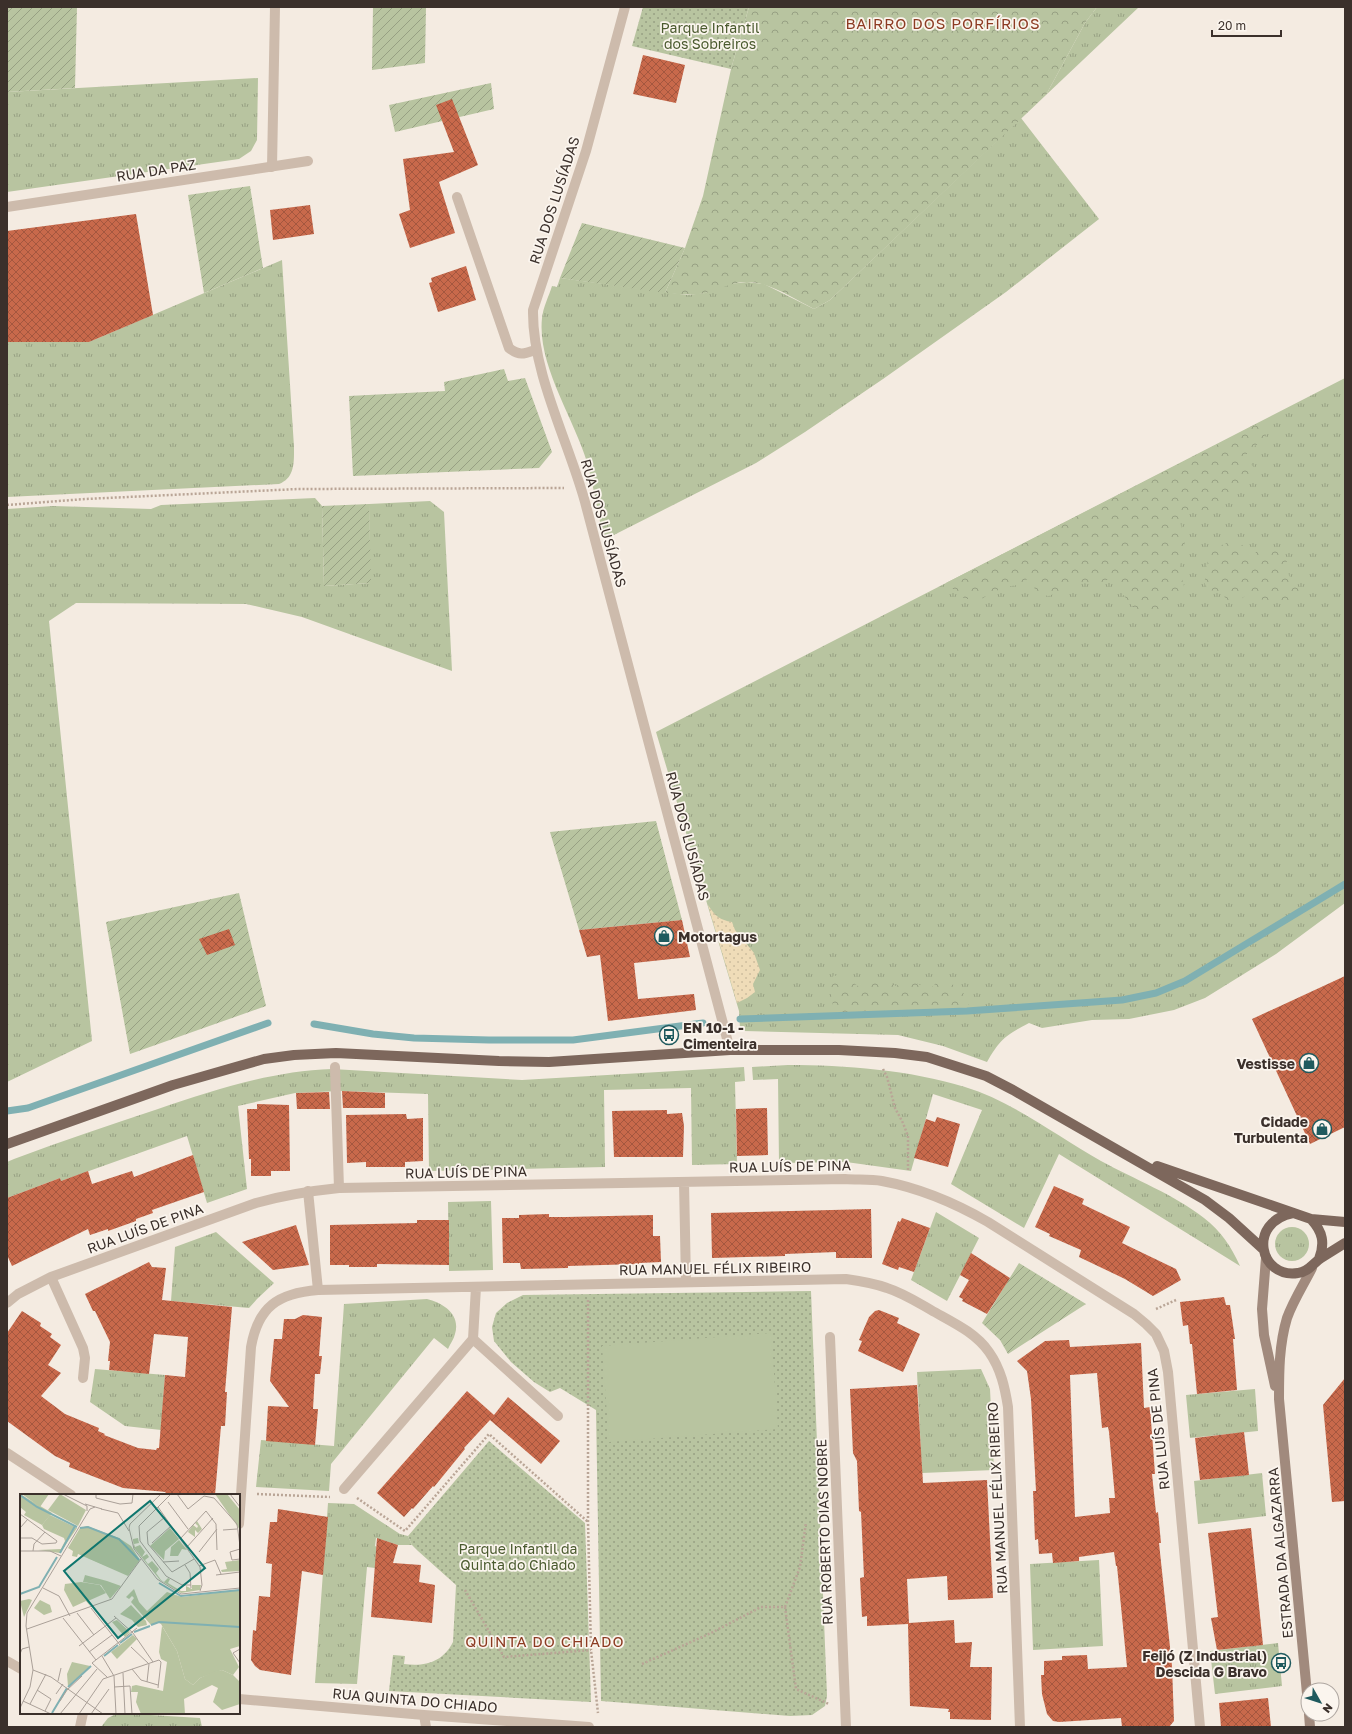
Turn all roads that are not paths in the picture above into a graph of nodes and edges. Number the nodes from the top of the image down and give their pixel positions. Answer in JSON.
{"nodes":[{"id":1,"x":275,"y":7,"type":"edge"},
{"id":2,"x":625,"y":7,"type":"edge"},
{"id":3,"x":308,"y":161,"type":"dead end"},
{"id":4,"x":272,"y":167,"type":"junction"},
{"id":5,"x":457,"y":197,"type":"dead end"},
{"id":6,"x":7,"y":207,"type":"edge"},
{"id":7,"x":535,"y":350,"type":"junction"},
{"id":8,"x":730,"y":1050,"type":"junction"},
{"id":9,"x":335,"y":1067,"type":"dead end"},
{"id":10,"x":7,"y":1144,"type":"edge"},
{"id":11,"x":1136,"y":1160,"type":"junction"},
{"id":12,"x":684,"y":1182,"type":"junction"},
{"id":13,"x":339,"y":1188,"type":"junction"},
{"id":14,"x":308,"y":1191,"type":"junction"},
{"id":15,"x":1293,"y":1213,"type":"junction"},
{"id":16,"x":1311,"y":1219,"type":"junction"},
{"id":17,"x":1345,"y":1222,"type":"edge"},
{"id":18,"x":1345,"y":1243,"type":"edge"},
{"id":19,"x":1265,"y":1254,"type":"junction"},
{"id":20,"x":1319,"y":1259,"type":"junction"},
{"id":21,"x":1312,"y":1268,"type":"junction"},
{"id":22,"x":50,"y":1277,"type":"junction"},
{"id":23,"x":686,"y":1282,"type":"junction"},
{"id":24,"x":476,"y":1287,"type":"junction"},
{"id":25,"x":318,"y":1290,"type":"junction"},
{"id":26,"x":7,"y":1303,"type":"edge"},
{"id":27,"x":830,"y":1337,"type":"dead end"},
{"id":28,"x":473,"y":1339,"type":"junction"},
{"id":29,"x":83,"y":1378,"type":"dead end"},
{"id":30,"x":1279,"y":1399,"type":"junction"},
{"id":31,"x":558,"y":1416,"type":"dead end"},
{"id":32,"x":7,"y":1452,"type":"edge"},
{"id":33,"x":344,"y":1489,"type":"road end"},
{"id":34,"x":70,"y":1494,"type":"edge"},
{"id":35,"x":240,"y":1507,"type":"edge"},
{"id":36,"x":7,"y":1661,"type":"edge"},
{"id":37,"x":20,"y":1668,"type":"edge"},
{"id":38,"x":1306,"y":1682,"type":"edge"},
{"id":39,"x":240,"y":1699,"type":"edge"},
{"id":40,"x":83,"y":1714,"type":"edge"},
{"id":41,"x":424,"y":1715,"type":"junction"},
{"id":42,"x":80,"y":1727,"type":"edge"},
{"id":43,"x":426,"y":1727,"type":"edge"},
{"id":44,"x":588,"y":1727,"type":"edge"},
{"id":45,"x":846,"y":1727,"type":"edge"},
{"id":46,"x":1020,"y":1727,"type":"edge"},
{"id":47,"x":1200,"y":1727,"type":"edge"}],
"edges":[{"from":1,"to":4,"type":"street"},
{"from":2,"to":7,"type":"street","name":"RUA DOS LUSÍADAS"},
{"from":3,"to":4,"type":"street","name":"RUA DA PAZ"},
{"from":4,"to":6,"type":"street","name":"RUA DA PAZ"},
{"from":5,"to":7,"type":"street"},
{"from":7,"to":8,"type":"street","name":"RUA DOS LUSÍADAS"},
{"from":8,"to":10,"type":"main road"},
{"from":8,"to":11,"type":"main road"},
{"from":9,"to":13,"type":"street"},
{"from":11,"to":15,"type":"main road"},
{"from":11,"to":19,"type":"main road"},
{"from":12,"to":13,"type":"street","name":"RUA LUÍS DE PINA"},
{"from":12,"to":23,"type":"street"},
{"from":12,"to":47,"type":"street","name":"RUA LUÍS DE PINA"},
{"from":13,"to":14,"type":"street","name":"RUA LUÍS DE PINA"},
{"from":14,"to":22,"type":"street","name":"RUA LUÍS DE PINA"},
{"from":14,"to":25,"type":"street"},
{"from":15,"to":16,"type":"main road"},
{"from":15,"to":19,"type":"main road"},
{"from":16,"to":17,"type":"main road"},
{"from":16,"to":20,"type":"main road"},
{"from":18,"to":20,"type":"main road"},
{"from":19,"to":21,"type":"main road"},
{"from":19,"to":30,"type":"main road","name":"ESTRADA DA ALGAZARRA"},
{"from":20,"to":21,"type":"main road"},
{"from":21,"to":30,"type":"main road","name":"ESTRADA DA ALGAZARRA"},
{"from":22,"to":26,"type":"street","name":"RUA LUÍS DE PINA"},
{"from":22,"to":29,"type":"street"},
{"from":23,"to":24,"type":"street","name":"RUA MANUEL FÉLIX RIBEIRO"},
{"from":23,"to":46,"type":"street","name":"RUA MANUEL FÉLIX RIBEIRO"},
{"from":24,"to":25,"type":"street","name":"RUA MANUEL FÉLIX RIBEIRO"},
{"from":24,"to":28,"type":"street"},
{"from":25,"to":35,"type":"street","name":"RUA MANUEL FÉLIX RIBEIRO"},
{"from":27,"to":45,"type":"street","name":"RUA ROBERTO DIAS NOBRE"},
{"from":28,"to":31,"type":"street"},
{"from":28,"to":33,"type":"street"},
{"from":30,"to":38,"type":"main road","name":"ESTRADA DA ALGAZARRA"},
{"from":32,"to":34,"type":"street"},
{"from":36,"to":37,"type":"street"},
{"from":39,"to":41,"type":"street","name":"RUA QUINTA DO CHIADO"},
{"from":40,"to":42,"type":"street"},
{"from":41,"to":43,"type":"street"},
{"from":41,"to":44,"type":"street","name":"RUA QUINTA DO CHIADO"}]}
